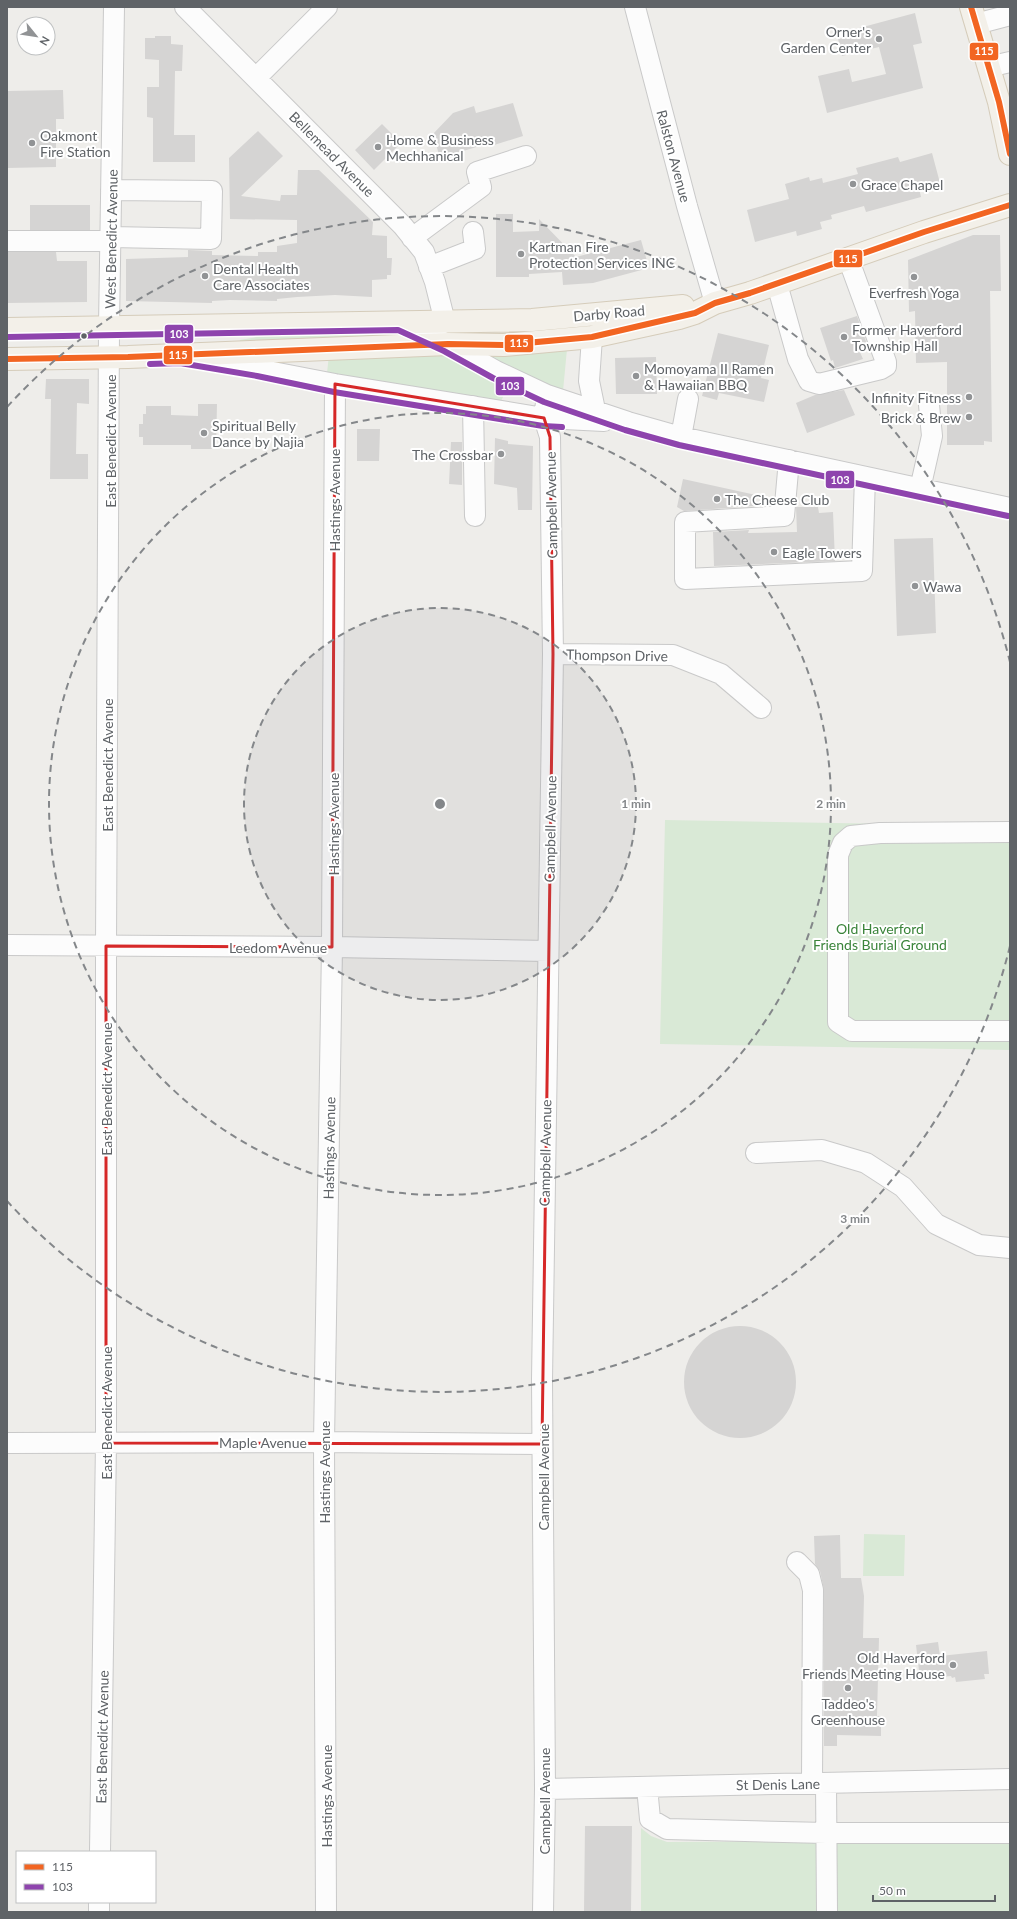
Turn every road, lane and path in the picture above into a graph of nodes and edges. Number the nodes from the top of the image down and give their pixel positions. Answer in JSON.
{"nodes":[{"id":1,"x":114,"y":7,"type":"edge"},
{"id":2,"x":186,"y":7,"type":"edge"},
{"id":3,"x":327,"y":7,"type":"edge"},
{"id":4,"x":635,"y":7,"type":"edge"},
{"id":5,"x":1010,"y":15,"type":"edge"},
{"id":6,"x":973,"y":16,"type":"edge"},
{"id":7,"x":1010,"y":62,"type":"edge"},
{"id":8,"x":988,"y":67,"type":"junction"},
{"id":9,"x":257,"y":77,"type":"junction"},
{"id":10,"x":1010,"y":154,"type":"edge"},
{"id":11,"x":526,"y":156,"type":"dead end"},
{"id":12,"x":111,"y":190,"type":"junction"},
{"id":13,"x":1010,"y":205,"type":"edge"},
{"id":14,"x":473,"y":232,"type":"dead end"},
{"id":15,"x":412,"y":238,"type":"junction"},
{"id":16,"x":111,"y":239,"type":"junction"},
{"id":17,"x":7,"y":241,"type":"edge"},
{"id":18,"x":848,"y":258,"type":"junction"},
{"id":19,"x":429,"y":267,"type":"junction"},
{"id":20,"x":777,"y":284,"type":"junction"},
{"id":21,"x":714,"y":304,"type":"junction"},
{"id":22,"x":400,"y":322,"type":"junction"},
{"id":23,"x":445,"y":322,"type":"junction"},
{"id":24,"x":109,"y":326,"type":"junction"},
{"id":25,"x":7,"y":329,"type":"edge"},
{"id":26,"x":592,"y":337,"type":"junction"},
{"id":27,"x":448,"y":344,"type":"junction"},
{"id":28,"x":182,"y":355,"type":"junction"},
{"id":29,"x":110,"y":357,"type":"junction"},
{"id":30,"x":7,"y":359,"type":"edge"},
{"id":31,"x":334,"y":384,"type":"junction"},
{"id":32,"x":547,"y":395,"type":"junction"},
{"id":33,"x":688,"y":399,"type":"dead end"},
{"id":34,"x":929,"y":405,"type":"dead end"},
{"id":35,"x":473,"y":406,"type":"junction"},
{"id":36,"x":594,"y":410,"type":"junction"},
{"id":37,"x":544,"y":418,"type":"junction"},
{"id":38,"x":628,"y":422,"type":"junction"},
{"id":39,"x":681,"y":437,"type":"junction"},
{"id":40,"x":789,"y":460,"type":"junction"},
{"id":41,"x":865,"y":477,"type":"junction"},
{"id":42,"x":920,"y":489,"type":"junction"},
{"id":43,"x":1010,"y":508,"type":"edge"},
{"id":44,"x":475,"y":516,"type":"dead end"},
{"id":45,"x":553,"y":654,"type":"junction"},
{"id":46,"x":761,"y":708,"type":"dead end"},
{"id":47,"x":1010,"y":832,"type":"edge"},
{"id":48,"x":7,"y":945,"type":"edge"},
{"id":49,"x":106,"y":946,"type":"junction"},
{"id":50,"x":332,"y":947,"type":"junction"},
{"id":51,"x":548,"y":950,"type":"junction"},
{"id":52,"x":1010,"y":1031,"type":"edge"},
{"id":53,"x":756,"y":1153,"type":"dead end"},
{"id":54,"x":1010,"y":1248,"type":"edge"},
{"id":55,"x":324,"y":1442,"type":"junction"},
{"id":56,"x":7,"y":1443,"type":"edge"},
{"id":57,"x":106,"y":1443,"type":"junction"},
{"id":58,"x":542,"y":1444,"type":"junction"},
{"id":59,"x":797,"y":1562,"type":"dead end"},
{"id":60,"x":1010,"y":1779,"type":"edge"},
{"id":61,"x":819,"y":1783,"type":"junction"},
{"id":62,"x":646,"y":1787,"type":"junction"},
{"id":63,"x":545,"y":1789,"type":"junction"},
{"id":64,"x":826,"y":1833,"type":"junction"},
{"id":65,"x":1010,"y":1833,"type":"edge"},
{"id":66,"x":100,"y":1851,"type":"edge"},
{"id":67,"x":326,"y":1912,"type":"edge"},
{"id":68,"x":543,"y":1912,"type":"edge"},
{"id":69,"x":827,"y":1912,"type":"edge"}],
"edges":[{"from":1,"to":12,"type":"street","name":"West Benedict Avenue"},
{"from":2,"to":9,"type":"street","name":"Bellemead Avenue"},
{"from":3,"to":9,"type":"street"},
{"from":4,"to":21,"type":"street","name":"Ralston Avenue"},
{"from":5,"to":6,"type":"street"},
{"from":6,"to":8,"type":"main road"},
{"from":7,"to":8,"type":"street"},
{"from":8,"to":10,"type":"main road"},
{"from":9,"to":15,"type":"street","name":"Bellemead Avenue"},
{"from":11,"to":15,"type":"street"},
{"from":12,"to":16,"type":"street","name":"West Benedict Avenue"},
{"from":12,"to":16,"type":"street"},
{"from":13,"to":18,"type":"main road"},
{"from":14,"to":19,"type":"street"},
{"from":15,"to":19,"type":"street","name":"Bellemead Avenue"},
{"from":16,"to":17,"type":"street"},
{"from":16,"to":24,"type":"street","name":"West Benedict Avenue"},
{"from":18,"to":20,"type":"main road"},
{"from":18,"to":20,"type":"street"},
{"from":19,"to":23,"type":"street","name":"Bellemead Avenue"},
{"from":20,"to":21,"type":"main road"},
{"from":21,"to":23,"type":"main road","name":"Darby Road"},
{"from":21,"to":26,"type":"main road","name":"Darby Road"},
{"from":22,"to":23,"type":"main road","name":"Darby Road"},
{"from":22,"to":24,"type":"main road","name":"Darby Road"},
{"from":22,"to":27,"type":"street","name":"Darby Road"},
{"from":24,"to":25,"type":"main road","name":"Darby Road"},
{"from":24,"to":29,"type":"street","name":"East Benedict Avenue"},
{"from":26,"to":27,"type":"main road","name":"Darby Road"},
{"from":26,"to":36,"type":"street"},
{"from":27,"to":28,"type":"main road","name":"Darby Road"},
{"from":27,"to":32,"type":"street","name":"Darby Road"},
{"from":28,"to":29,"type":"main road","name":"Darby Road"},
{"from":28,"to":31,"type":"street","name":"Darby Road"},
{"from":29,"to":30,"type":"main road","name":"Darby Road"},
{"from":29,"to":49,"type":"street","name":"East Benedict Avenue"},
{"from":31,"to":35,"type":"street","name":"Darby Road"},
{"from":31,"to":50,"type":"street","name":"Hastings Avenue"},
{"from":32,"to":36,"type":"street","name":"Darby Road"},
{"from":32,"to":37,"type":"street","name":"Campbell Avenue"},
{"from":33,"to":39,"type":"street"},
{"from":34,"to":42,"type":"street"},
{"from":35,"to":37,"type":"street","name":"Darby Road"},
{"from":35,"to":44,"type":"street"},
{"from":36,"to":38,"type":"street","name":"Darby Road"},
{"from":37,"to":38,"type":"street","name":"Darby Road"},
{"from":37,"to":45,"type":"street","name":"Campbell Avenue"},
{"from":38,"to":39,"type":"street","name":"Darby Road"},
{"from":39,"to":40,"type":"street","name":"Darby Road"},
{"from":40,"to":41,"type":"street","name":"Darby Road"},
{"from":40,"to":41,"type":"street"},
{"from":41,"to":42,"type":"street","name":"Darby Road"},
{"from":42,"to":43,"type":"street","name":"Darby Road"},
{"from":45,"to":46,"type":"street","name":"Thompson Drive"},
{"from":45,"to":51,"type":"street","name":"Campbell Avenue"},
{"from":47,"to":52,"type":"street"},
{"from":48,"to":49,"type":"street","name":"Leedom Avenue"},
{"from":49,"to":50,"type":"street","name":"Leedom Avenue"},
{"from":49,"to":57,"type":"street","name":"East Benedict Avenue"},
{"from":50,"to":51,"type":"street","name":"Leedom Avenue"},
{"from":50,"to":55,"type":"street","name":"Hastings Avenue"},
{"from":51,"to":58,"type":"street","name":"Campbell Avenue"},
{"from":53,"to":54,"type":"street"},
{"from":55,"to":57,"type":"street","name":"Maple Avenue"},
{"from":55,"to":58,"type":"street","name":"Maple Avenue"},
{"from":55,"to":67,"type":"street","name":"Hastings Avenue"},
{"from":56,"to":57,"type":"street","name":"Maple Avenue"},
{"from":57,"to":66,"type":"street","name":"East Benedict Avenue"},
{"from":58,"to":63,"type":"street","name":"Campbell Avenue"},
{"from":59,"to":61,"type":"street"},
{"from":60,"to":61,"type":"street","name":"St Denis Lane"},
{"from":61,"to":62,"type":"street","name":"St Denis Lane"},
{"from":61,"to":64,"type":"street"},
{"from":62,"to":63,"type":"street","name":"St Denis Lane"},
{"from":62,"to":64,"type":"street"},
{"from":63,"to":68,"type":"street","name":"Campbell Avenue"},
{"from":64,"to":65,"type":"street"},
{"from":64,"to":69,"type":"street"}]}
